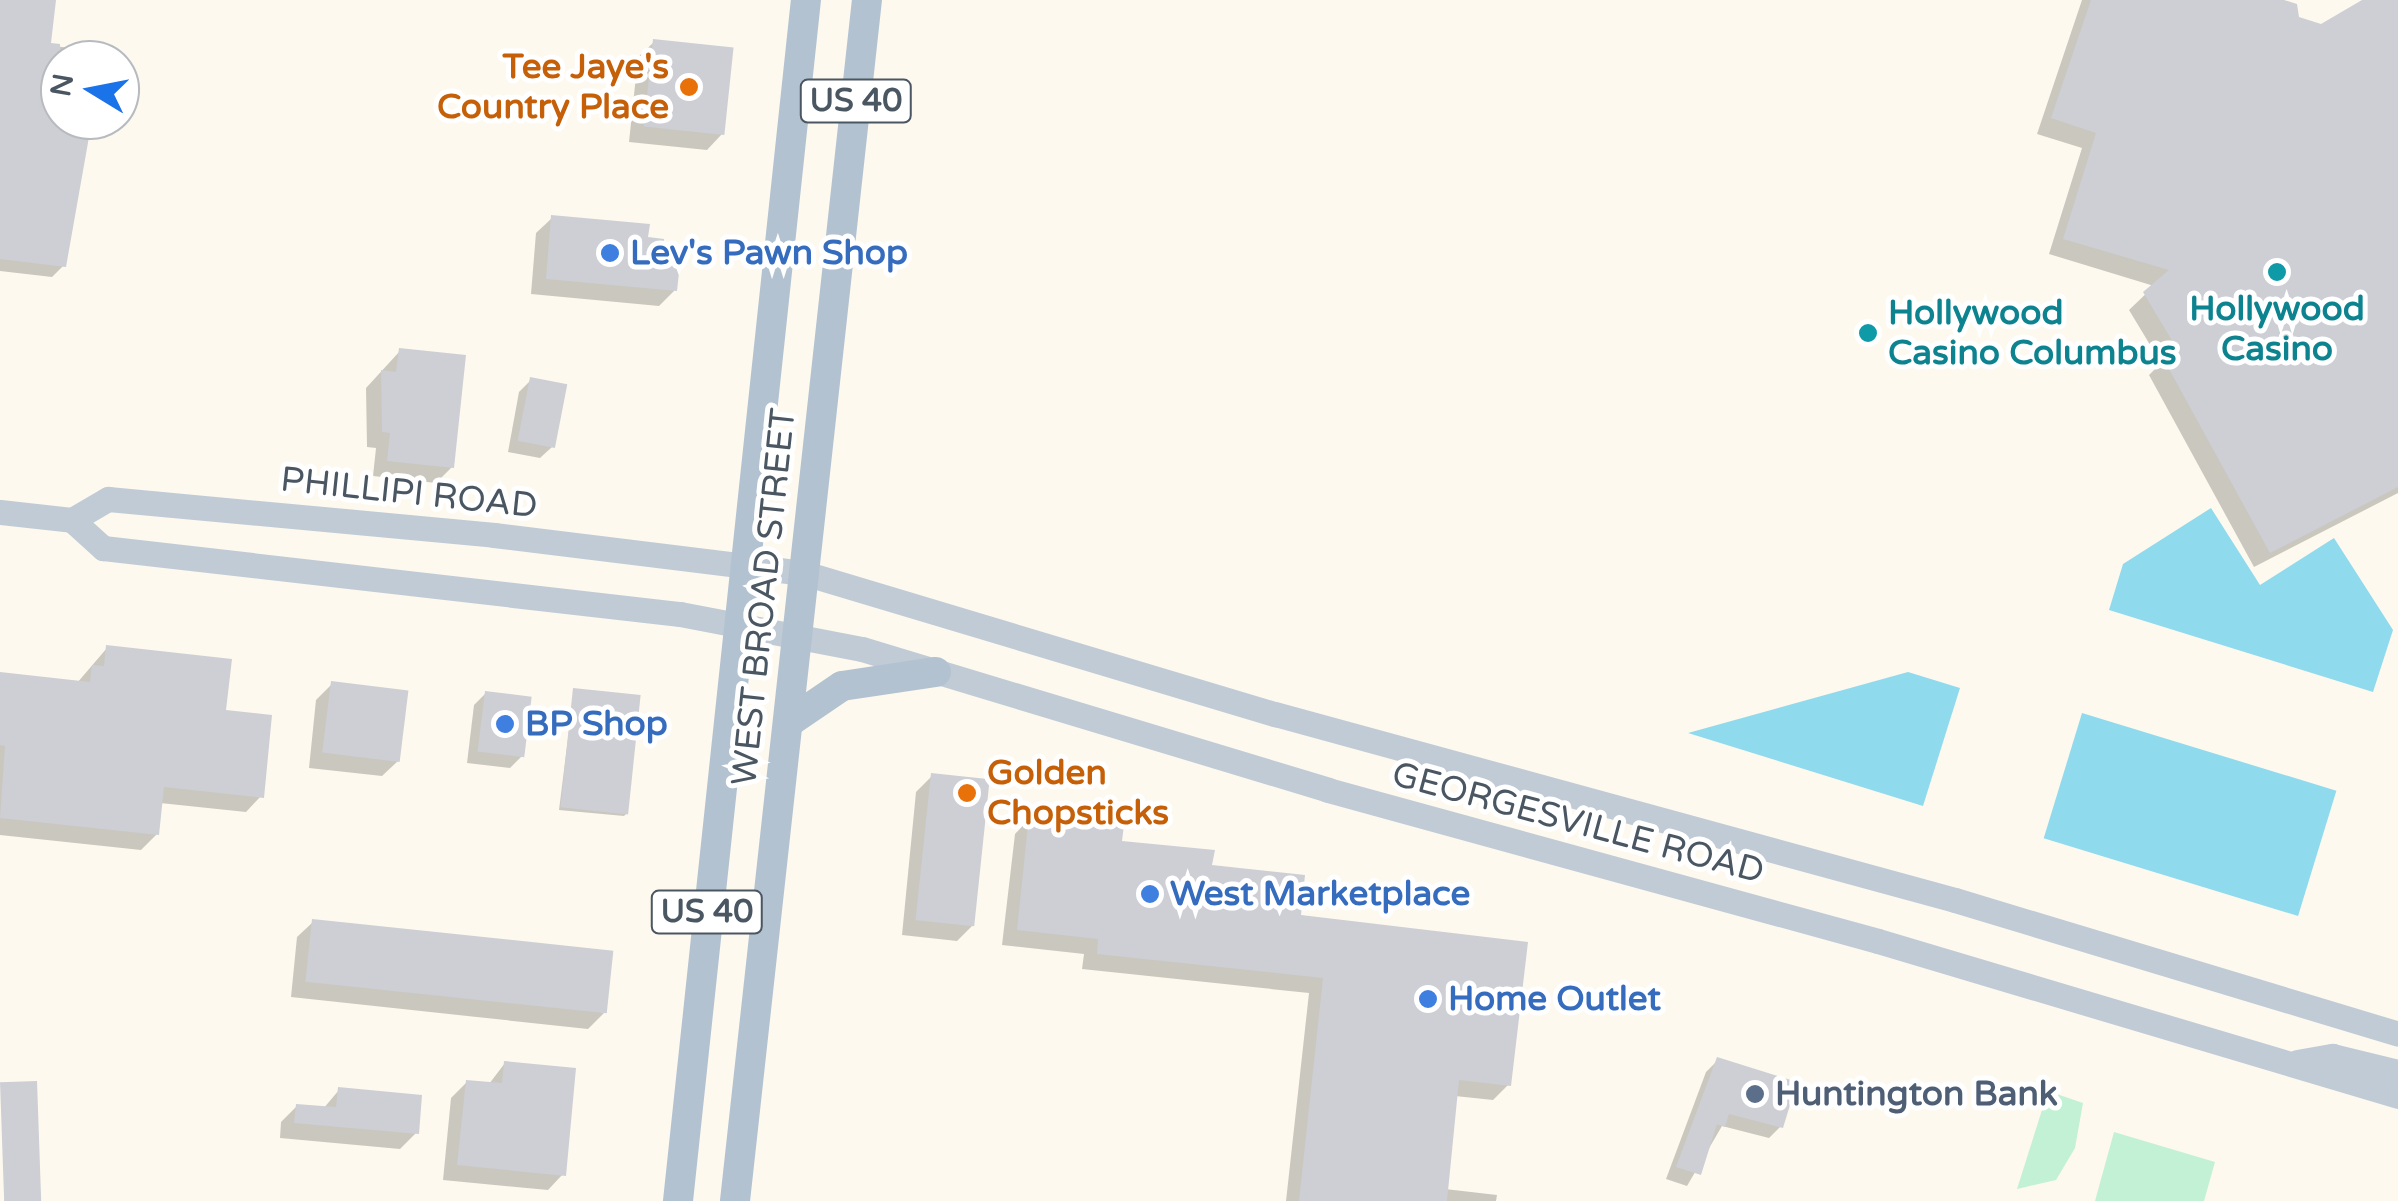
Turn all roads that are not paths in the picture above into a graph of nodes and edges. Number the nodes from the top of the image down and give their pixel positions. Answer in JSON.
{"nodes":[{"id":1,"x":806,"y":0,"type":"edge"},
{"id":2,"x":867,"y":0,"type":"edge"},
{"id":3,"x":0,"y":512,"type":"edge"},
{"id":4,"x":72,"y":520,"type":"junction"},
{"id":5,"x":744,"y":566,"type":"junction"},
{"id":6,"x":804,"y":574,"type":"junction"},
{"id":7,"x":738,"y":623,"type":"junction"},
{"id":8,"x":798,"y":633,"type":"junction"},
{"id":9,"x":936,"y":672,"type":"junction"},
{"id":10,"x":789,"y":722,"type":"junction"},
{"id":11,"x":699,"y":991,"type":"junction"},
{"id":12,"x":2398,"y":1034,"type":"edge"},
{"id":13,"x":2293,"y":1064,"type":"junction"},
{"id":14,"x":2398,"y":1072,"type":"edge"},
{"id":15,"x":2398,"y":1096,"type":"edge"},
{"id":16,"x":678,"y":1201,"type":"edge"},
{"id":17,"x":695,"y":1201,"type":"edge"},
{"id":18,"x":735,"y":1201,"type":"edge"}],
"edges":[{"from":1,"to":5,"type":"main road","name":"WEST BROAD STREET","number":"US 40"},
{"from":2,"to":6,"type":"main road","name":"WEST BROAD STREET","number":"US 40"},
{"from":3,"to":4,"type":"main road"},
{"from":4,"to":5,"type":"main road","name":"PHILLIPI ROAD"},
{"from":4,"to":7,"type":"main road"},
{"from":5,"to":6,"type":"main road","name":"GEORGESVILLE ROAD"},
{"from":5,"to":7,"type":"main road","name":"WEST BROAD STREET","number":"US 40"},
{"from":6,"to":8,"type":"main road","name":"WEST BROAD STREET","number":"US 40"},
{"from":6,"to":12,"type":"main road","name":"GEORGESVILLE ROAD"},
{"from":7,"to":8,"type":"main road","name":"GEORGESVILLE ROAD"},
{"from":7,"to":11,"type":"main road","name":"WEST BROAD STREET","number":"US 40"},
{"from":8,"to":9,"type":"main road","name":"GEORGESVILLE ROAD"},
{"from":8,"to":10,"type":"main road","name":"WEST BROAD STREET","number":"US 40"},
{"from":9,"to":10,"type":"main road"},
{"from":9,"to":13,"type":"main road","name":"GEORGESVILLE ROAD"},
{"from":10,"to":18,"type":"main road","name":"WEST BROAD STREET","number":"US 40"},
{"from":11,"to":16,"type":"main road","name":"WEST BROAD STREET","number":"US 40"},
{"from":11,"to":17,"type":"main road"},
{"from":13,"to":14,"type":"main road"},
{"from":13,"to":15,"type":"main road","name":"GEORGESVILLE ROAD"}]}
